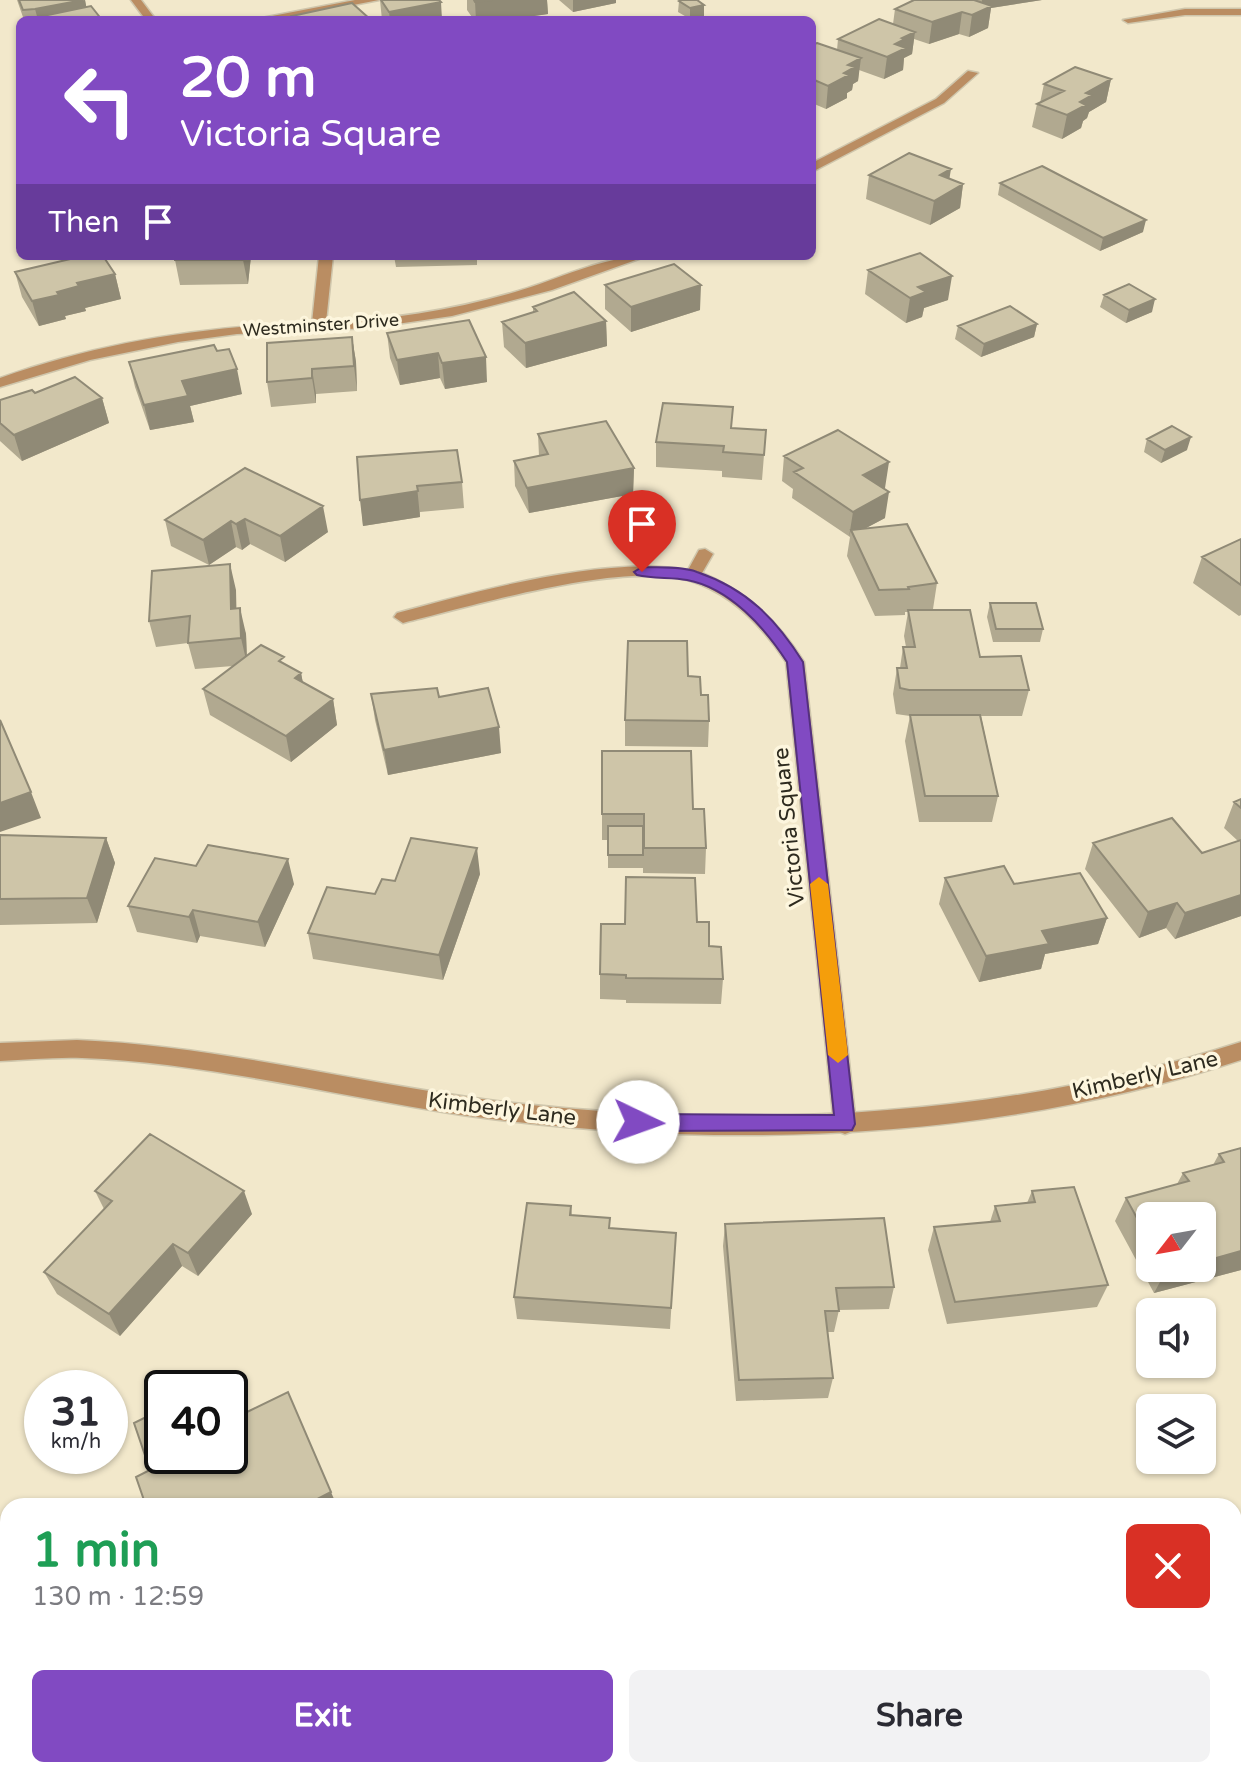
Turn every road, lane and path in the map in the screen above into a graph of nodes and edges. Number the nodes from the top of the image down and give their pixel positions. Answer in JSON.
{"nodes":[{"id":1,"x":374,"y":0,"type":"edge"},
{"id":2,"x":1241,"y":12,"type":"edge"},
{"id":3,"x":280,"y":16,"type":"edge"},
{"id":4,"x":1128,"y":20,"type":"dead end"},
{"id":5,"x":972,"y":73,"type":"dead end"},
{"id":6,"x":816,"y":166,"type":"edge"},
{"id":7,"x":326,"y":260,"type":"edge"},
{"id":8,"x":626,"y":260,"type":"edge"},
{"id":9,"x":318,"y":327,"type":"junction"},
{"id":10,"x":0,"y":383,"type":"edge"},
{"id":11,"x":705,"y":554,"type":"dead end"},
{"id":12,"x":693,"y":575,"type":"junction"},
{"id":13,"x":403,"y":617,"type":"dead end"},
{"id":14,"x":1241,"y":1051,"type":"edge"},
{"id":15,"x":0,"y":1052,"type":"edge"},
{"id":16,"x":845,"y":1124,"type":"junction"}],
"edges":[{"from":1,"to":3,"type":"street"},
{"from":2,"to":4,"type":"street"},
{"from":5,"to":6,"type":"street"},
{"from":7,"to":9,"type":"street"},
{"from":8,"to":9,"type":"street","name":"Westminster Drive"},
{"from":9,"to":10,"type":"street","name":"Westminster Drive"},
{"from":11,"to":12,"type":"street"},
{"from":12,"to":13,"type":"street","name":"Victoria Square"},
{"from":12,"to":16,"type":"street","name":"Victoria Square"},
{"from":14,"to":16,"type":"street","name":"Kimberly Lane"},
{"from":15,"to":16,"type":"street","name":"Kimberly Lane"}]}
